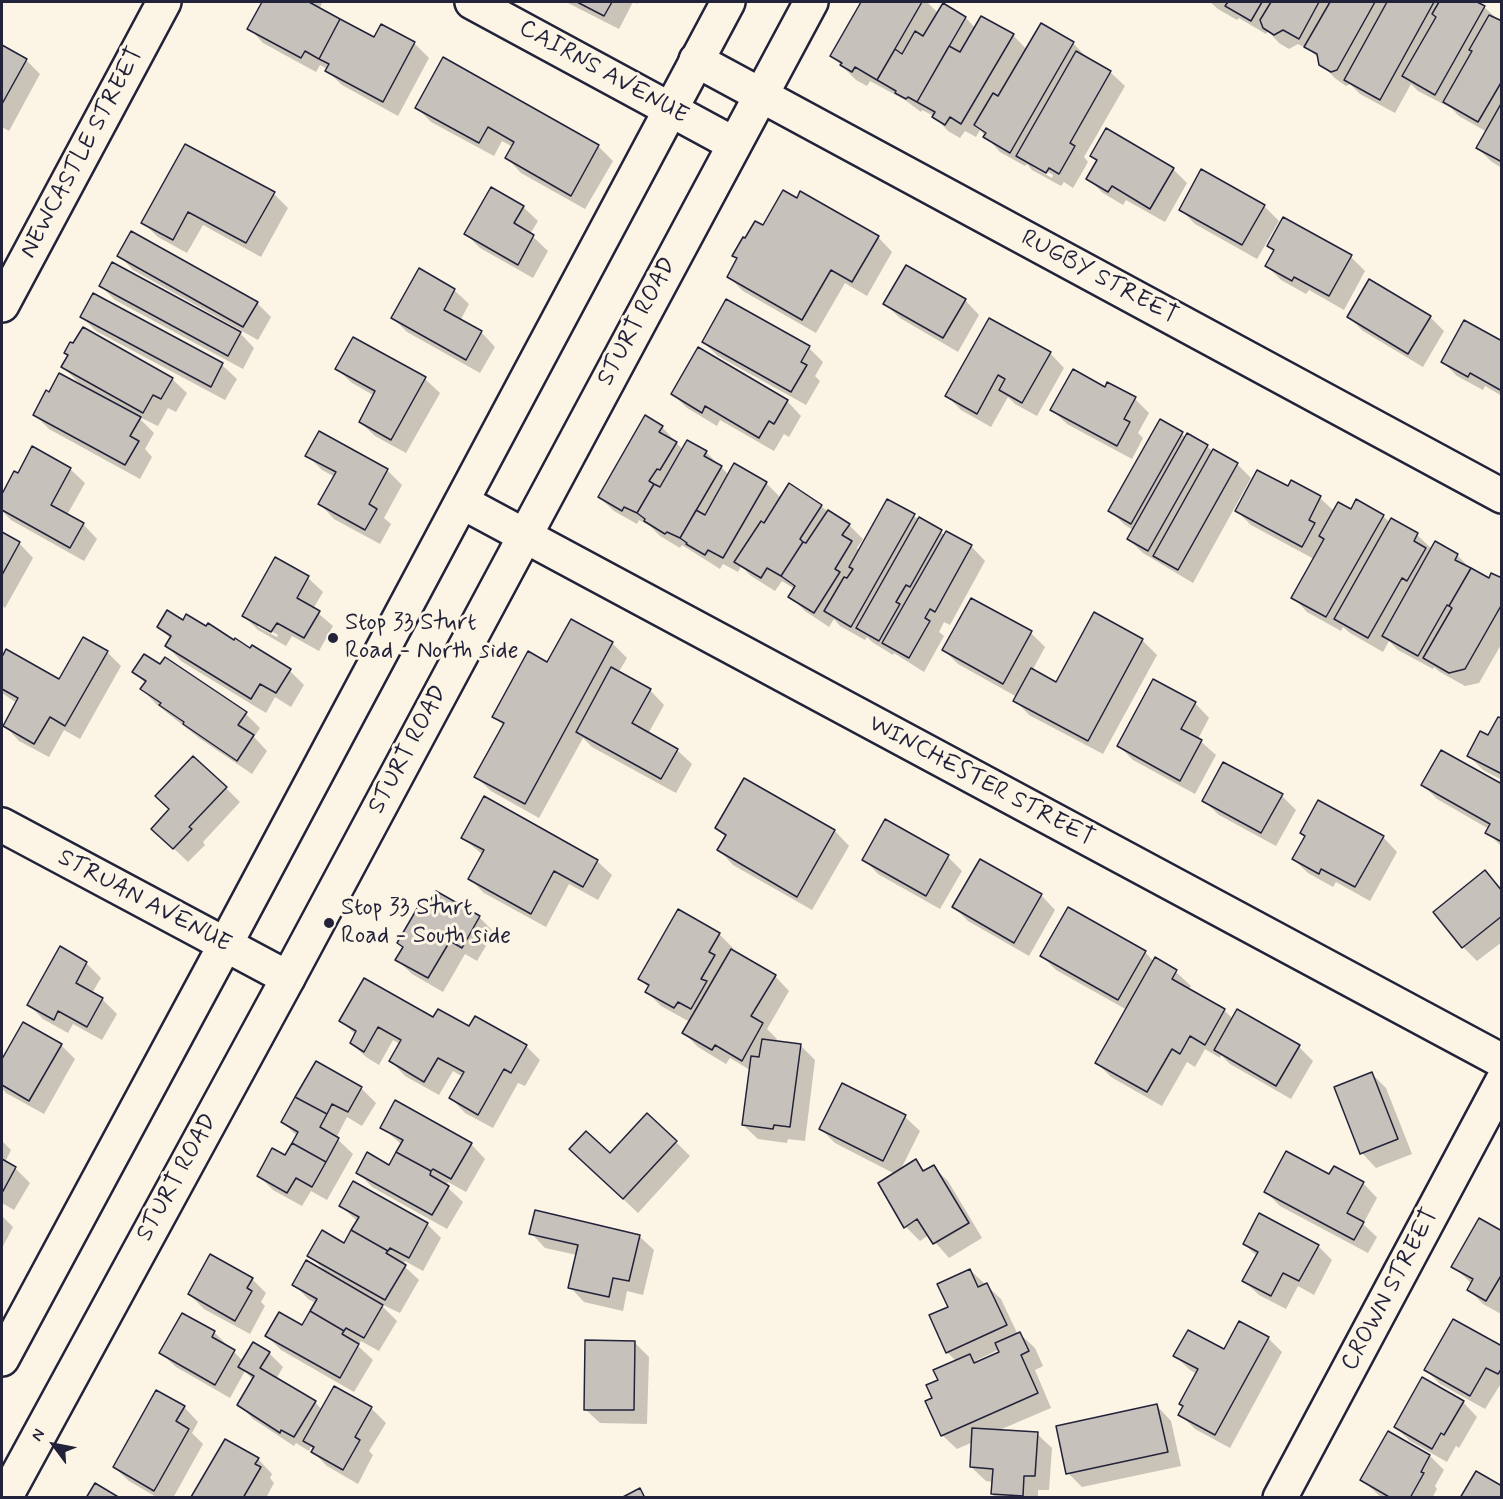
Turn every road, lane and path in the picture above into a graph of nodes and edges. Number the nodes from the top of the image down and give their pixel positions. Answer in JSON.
{"nodes":[{"id":1,"x":164,"y":2,"type":"edge"},
{"id":2,"x":472,"y":2,"type":"edge"},
{"id":3,"x":729,"y":2,"type":"edge"},
{"id":4,"x":811,"y":2,"type":"edge"},
{"id":5,"x":696,"y":60,"type":"junction"},
{"id":6,"x":760,"y":94,"type":"junction"},
{"id":7,"x":670,"y":109,"type":"junction"},
{"id":8,"x":734,"y":144,"type":"junction"},
{"id":9,"x":2,"y":304,"type":"edge"},
{"id":10,"x":1502,"y":496,"type":"edge"},
{"id":11,"x":462,"y":502,"type":"junction"},
{"id":12,"x":523,"y":536,"type":"junction"},
{"id":13,"x":2,"y":825,"type":"edge"},
{"id":14,"x":225,"y":945,"type":"junction"},
{"id":15,"x":288,"y":978,"type":"junction"},
{"id":16,"x":1502,"y":1061,"type":"edge"},
{"id":17,"x":1502,"y":1082,"type":"edge"},
{"id":18,"x":2,"y":1359,"type":"edge"},
{"id":19,"x":7,"y":1481,"type":"edge"},
{"id":20,"x":1280,"y":1497,"type":"edge"}],
"edges":[{"from":1,"to":9,"type":"street","name":"NEWCASTLE STREET"},
{"from":2,"to":7,"type":"street","name":"CAIRNS AVENUE"},
{"from":3,"to":5,"type":"street"},
{"from":4,"to":6,"type":"street","name":"STURT ROAD"},
{"from":5,"to":6,"type":"street","name":"RUGBY STREET"},
{"from":5,"to":7,"type":"street"},
{"from":6,"to":8,"type":"street","name":"STURT ROAD"},
{"from":6,"to":10,"type":"street","name":"RUGBY STREET"},
{"from":7,"to":8,"type":"street","name":"CAIRNS AVENUE"},
{"from":7,"to":11,"type":"street"},
{"from":8,"to":12,"type":"street","name":"STURT ROAD"},
{"from":11,"to":12,"type":"street","name":"WINCHESTER STREET"},
{"from":11,"to":14,"type":"street"},
{"from":12,"to":15,"type":"street","name":"STURT ROAD"},
{"from":12,"to":16,"type":"street","name":"WINCHESTER STREET"},
{"from":13,"to":14,"type":"street","name":"STRUAN AVENUE"},
{"from":14,"to":15,"type":"street","name":"STRUAN AVENUE"},
{"from":14,"to":18,"type":"street"},
{"from":15,"to":19,"type":"street","name":"STURT ROAD"},
{"from":17,"to":20,"type":"street","name":"CROWN STREET"}]}
